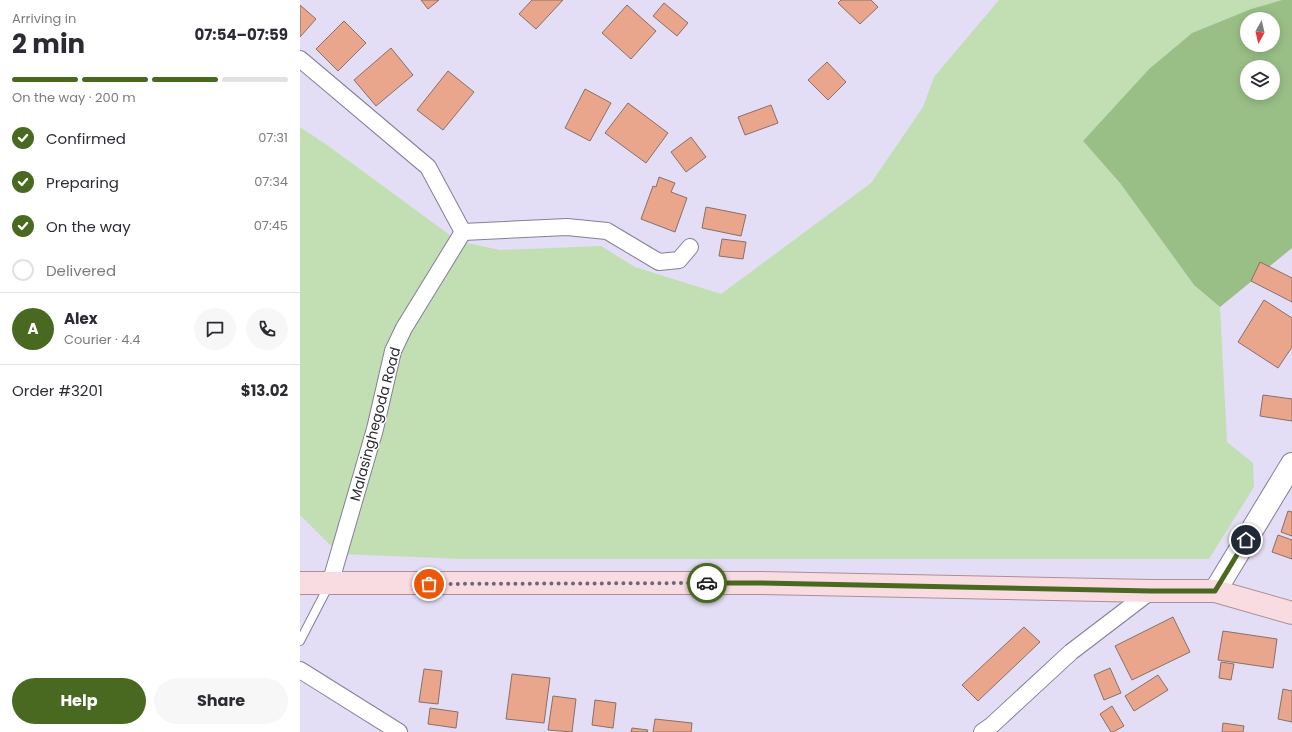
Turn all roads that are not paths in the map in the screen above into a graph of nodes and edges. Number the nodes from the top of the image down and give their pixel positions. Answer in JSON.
{"nodes":[{"id":1,"x":300,"y":59,"type":"edge"},
{"id":2,"x":463,"y":232,"type":"junction"},
{"id":3,"x":690,"y":247,"type":"dead end"},
{"id":4,"x":1292,"y":464,"type":"edge"},
{"id":5,"x":300,"y":584,"type":"edge"},
{"id":6,"x":330,"y":584,"type":"junction"},
{"id":7,"x":1151,"y":591,"type":"junction"},
{"id":8,"x":1215,"y":591,"type":"junction"},
{"id":9,"x":1292,"y":613,"type":"edge"},
{"id":10,"x":300,"y":641,"type":"edge"},
{"id":11,"x":300,"y":670,"type":"edge"},
{"id":12,"x":399,"y":732,"type":"edge"},
{"id":13,"x":982,"y":732,"type":"edge"}],
"edges":[{"from":1,"to":2,"type":"street"},
{"from":2,"to":3,"type":"street"},
{"from":2,"to":6,"type":"street","name":"Malasinghegoda Road"},
{"from":4,"to":8,"type":"street"},
{"from":5,"to":6,"type":"main road"},
{"from":6,"to":7,"type":"main road"},
{"from":6,"to":10,"type":"lane"},
{"from":7,"to":8,"type":"main road"},
{"from":7,"to":13,"type":"street"},
{"from":8,"to":9,"type":"main road"},
{"from":11,"to":12,"type":"street"}]}
